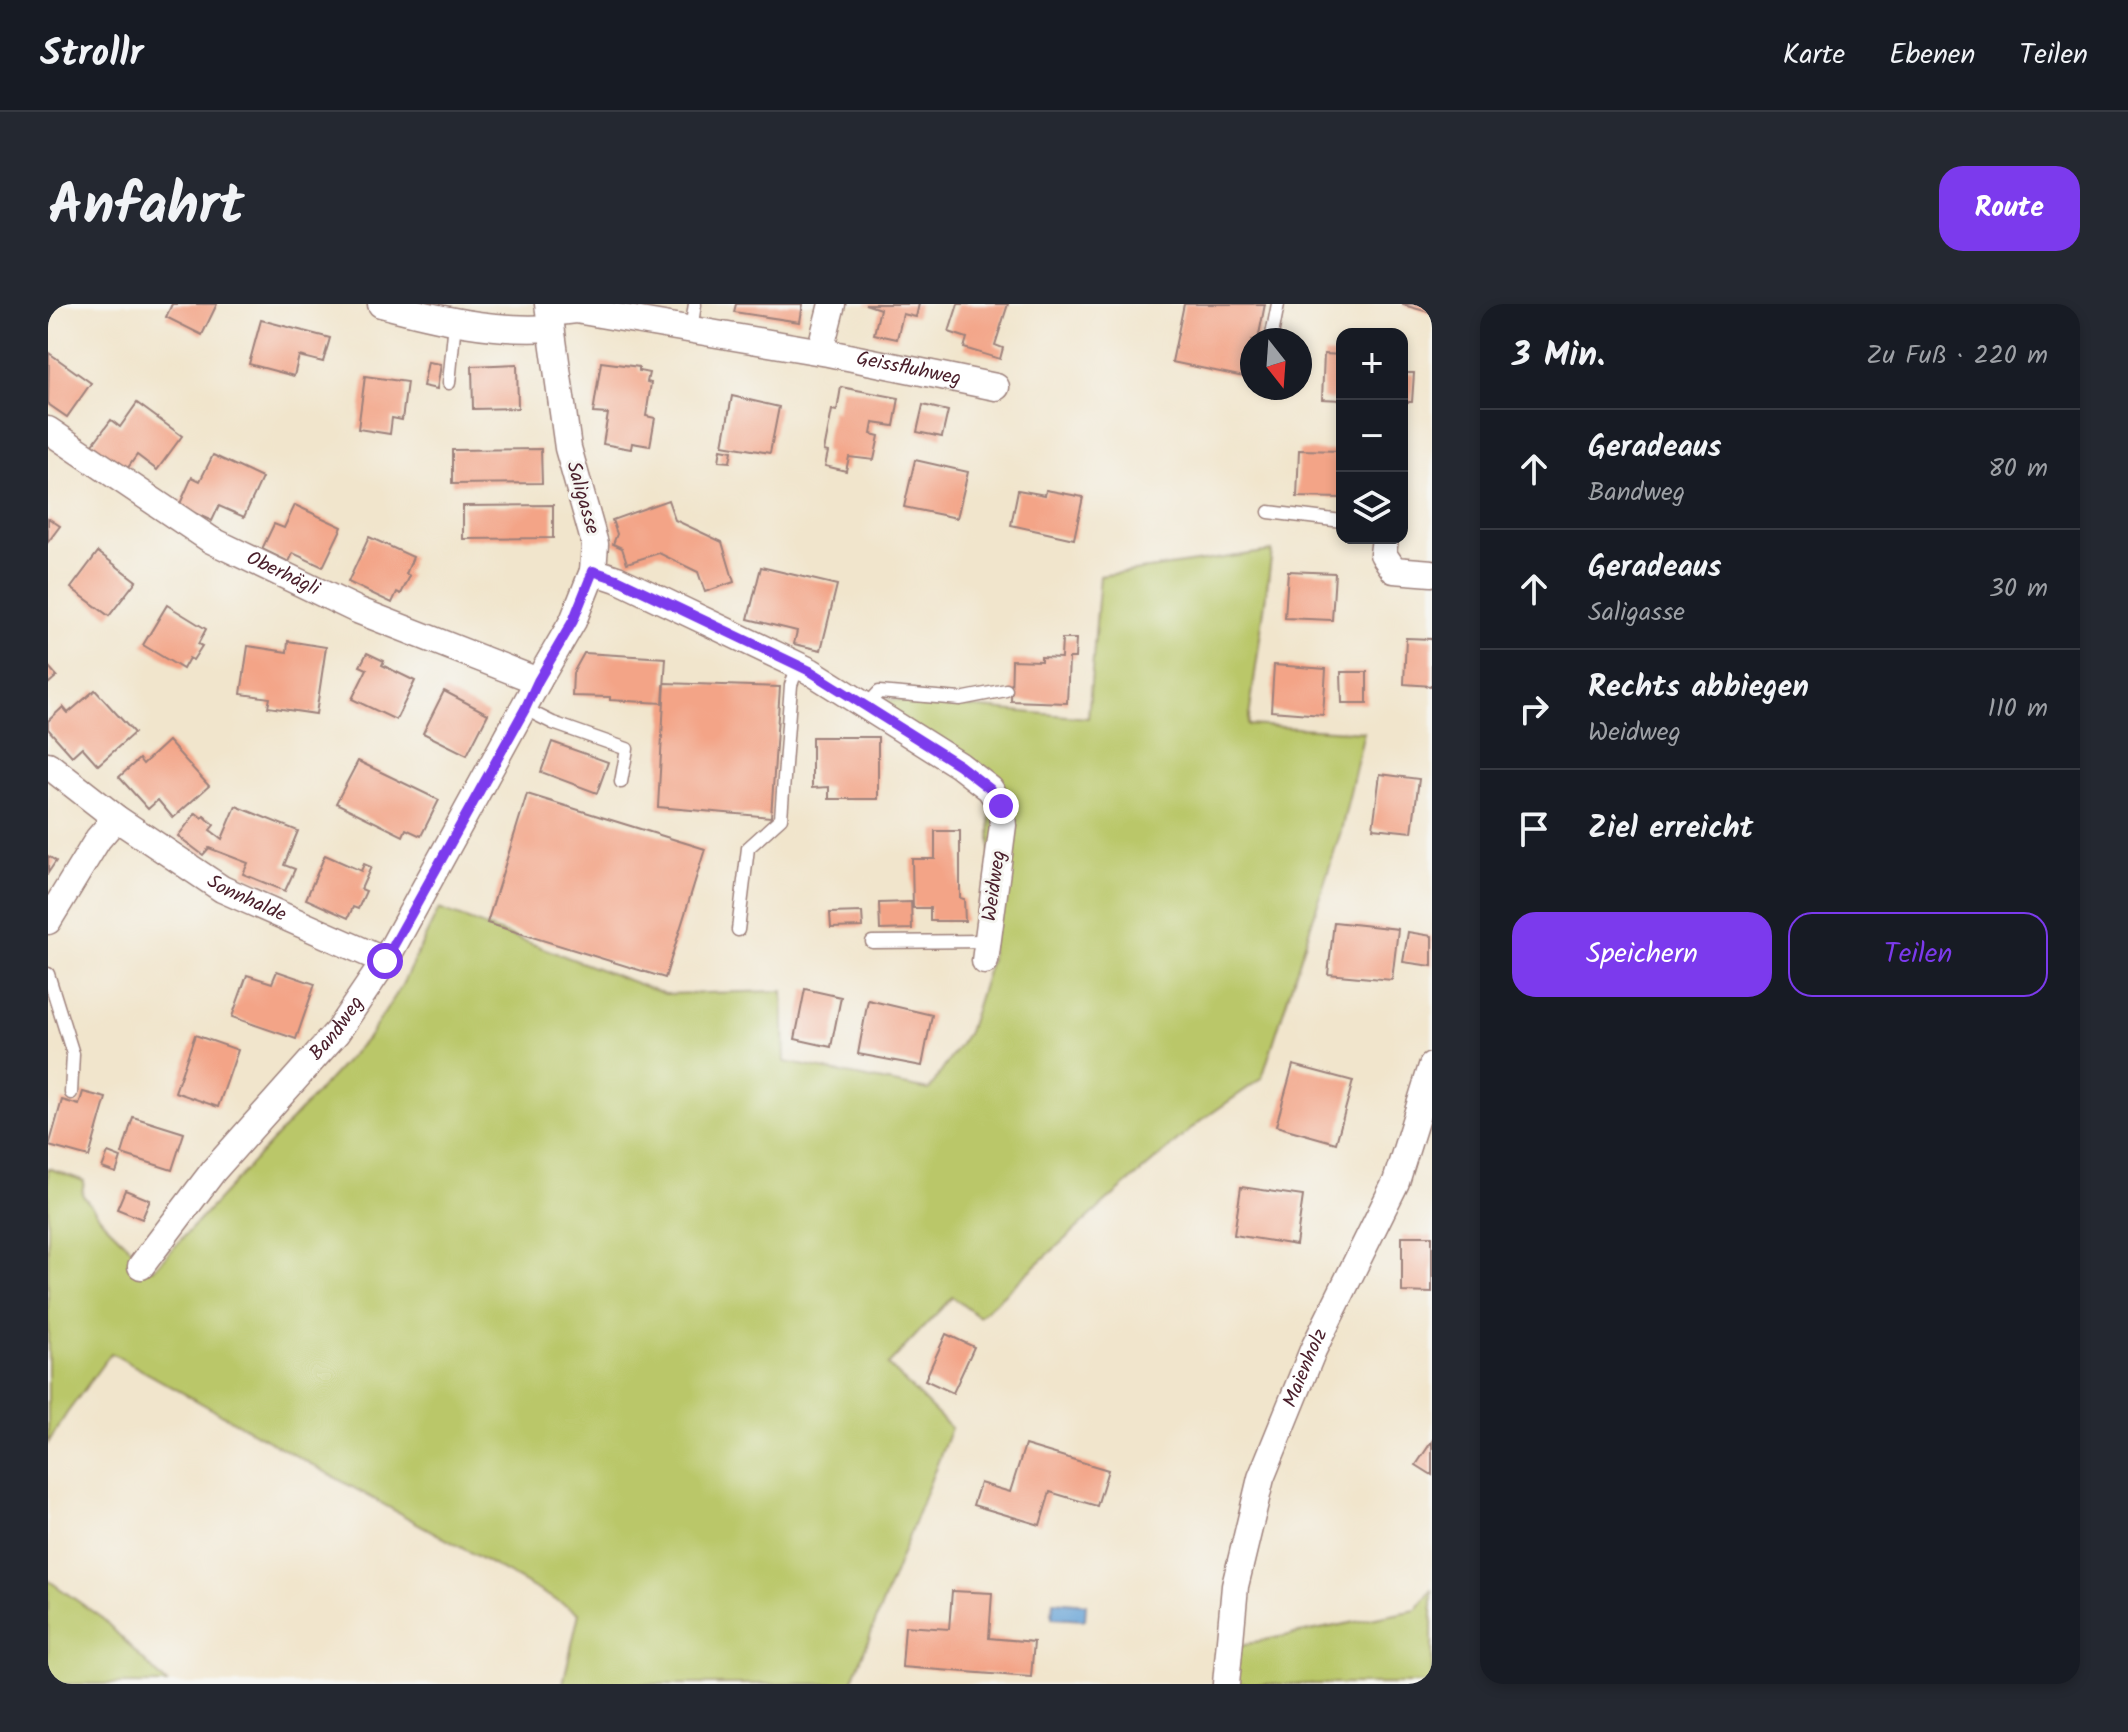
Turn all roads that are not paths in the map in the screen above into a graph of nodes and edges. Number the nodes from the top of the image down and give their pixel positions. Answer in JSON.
{"nodes":[{"id":1,"x":381,"y":304,"type":"edge"},
{"id":2,"x":832,"y":304,"type":"edge"},
{"id":3,"x":1278,"y":304,"type":"edge"},
{"id":4,"x":550,"y":315,"type":"edge"},
{"id":5,"x":693,"y":317,"type":"edge"},
{"id":6,"x":455,"y":322,"type":"junction"},
{"id":7,"x":1273,"y":328,"type":"edge"},
{"id":8,"x":820,"y":351,"type":"junction"},
{"id":9,"x":449,"y":383,"type":"dead end"},
{"id":10,"x":996,"y":387,"type":"dead end"},
{"id":11,"x":48,"y":430,"type":"edge"},
{"id":12,"x":1269,"y":512,"type":"dead end"},
{"id":13,"x":1336,"y":520,"type":"edge"},
{"id":14,"x":1384,"y":544,"type":"edge"},
{"id":15,"x":593,"y":571,"type":"junction"},
{"id":16,"x":1432,"y":573,"type":"edge"},
{"id":17,"x":798,"y":666,"type":"junction"},
{"id":18,"x":538,"y":681,"type":"junction"},
{"id":19,"x":1006,"y":690,"type":"dead end"},
{"id":20,"x":866,"y":706,"type":"junction"},
{"id":21,"x":525,"y":709,"type":"junction"},
{"id":22,"x":48,"y":765,"type":"edge"},
{"id":23,"x":621,"y":782,"type":"dead end"},
{"id":24,"x":116,"y":818,"type":"junction"},
{"id":25,"x":48,"y":921,"type":"edge"},
{"id":26,"x":738,"y":930,"type":"dead end"},
{"id":27,"x":872,"y":942,"type":"dead end"},
{"id":28,"x":986,"y":951,"type":"joint"},
{"id":29,"x":385,"y":961,"type":"junction"},
{"id":30,"x":48,"y":974,"type":"edge"},
{"id":31,"x":1432,"y":1066,"type":"edge"},
{"id":32,"x":71,"y":1093,"type":"dead end"},
{"id":33,"x":141,"y":1266,"type":"dead end"},
{"id":34,"x":1226,"y":1684,"type":"edge"}],
"edges":[{"from":1,"to":6,"type":"street","name":"Geissfluhweg"},
{"from":2,"to":8,"type":"street"},
{"from":3,"to":7,"type":"lane"},
{"from":4,"to":5,"type":"street","name":"Geissfluhweg"},
{"from":4,"to":6,"type":"street","name":"Geissfluhweg"},
{"from":4,"to":15,"type":"street","name":"Saligasse"},
{"from":5,"to":8,"type":"street","name":"Geissfluhweg"},
{"from":6,"to":9,"type":"lane"},
{"from":8,"to":10,"type":"street","name":"Geissfluhweg"},
{"from":11,"to":18,"type":"street","name":"Oberhägli"},
{"from":12,"to":13,"type":"lane"},
{"from":14,"to":16,"type":"street"},
{"from":15,"to":17,"type":"street","name":"Weidweg"},
{"from":15,"to":18,"type":"street","name":"Saligasse"},
{"from":17,"to":20,"type":"street","name":"Weidweg"},
{"from":17,"to":26,"type":"lane"},
{"from":18,"to":21,"type":"street","name":"Bandweg"},
{"from":19,"to":20,"type":"lane"},
{"from":20,"to":28,"type":"street","name":"Weidweg"},
{"from":21,"to":23,"type":"lane"},
{"from":21,"to":29,"type":"street","name":"Bandweg"},
{"from":22,"to":24,"type":"street","name":"Sonnhalde"},
{"from":24,"to":25,"type":"street"},
{"from":24,"to":29,"type":"street","name":"Sonnhalde"},
{"from":27,"to":28,"type":"lane"},
{"from":29,"to":33,"type":"street","name":"Bandweg"},
{"from":30,"to":32,"type":"lane"},
{"from":31,"to":34,"type":"street","name":"Maienholz"}]}
